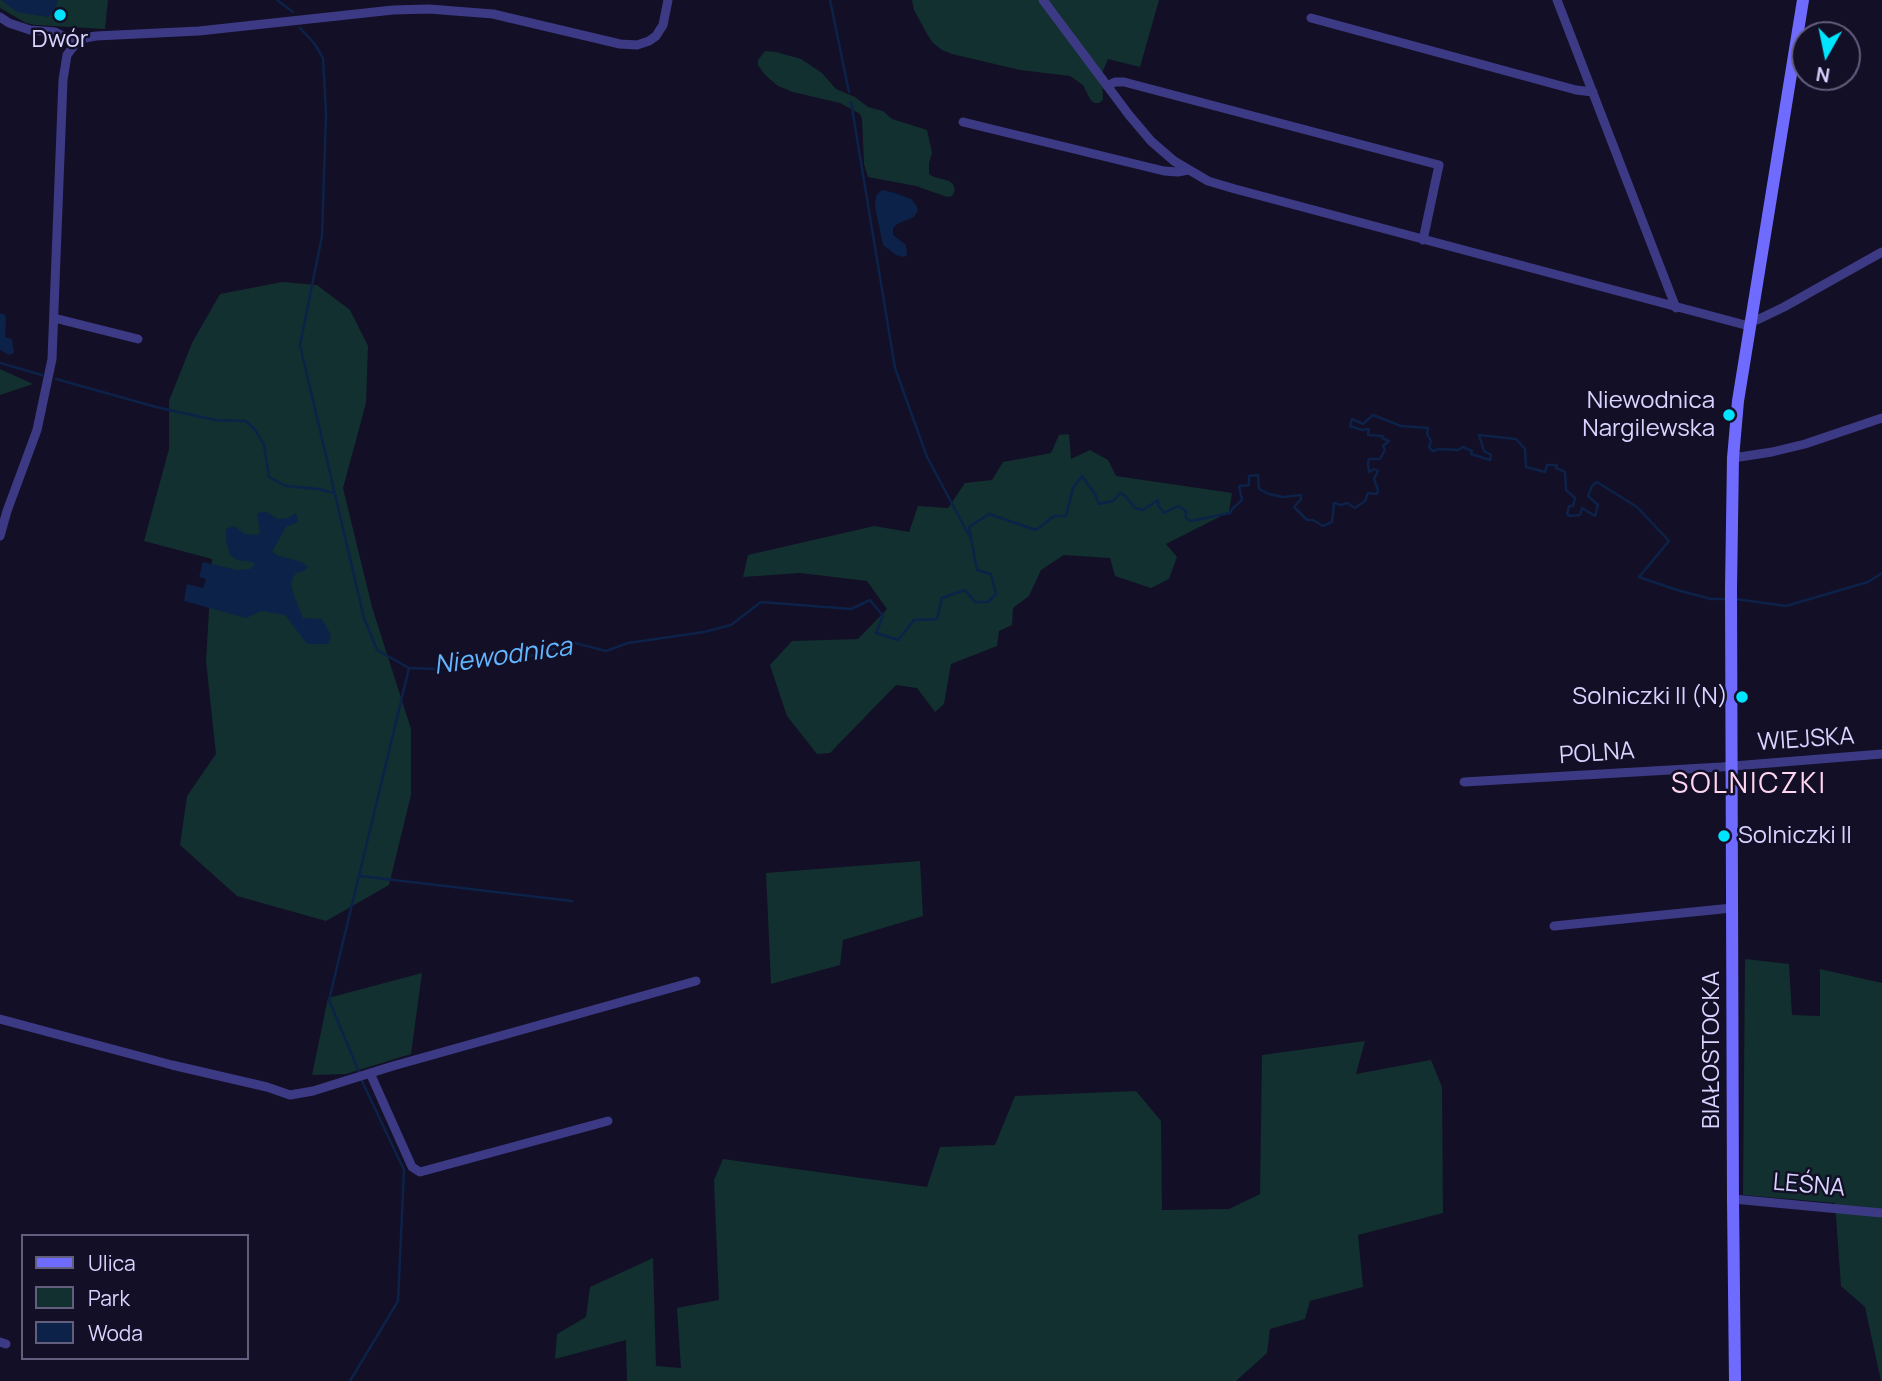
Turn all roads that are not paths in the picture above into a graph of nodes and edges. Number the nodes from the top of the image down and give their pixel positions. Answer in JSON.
{"nodes":[{"id":1,"x":668,"y":0,"type":"edge"},
{"id":2,"x":1043,"y":0,"type":"edge"},
{"id":3,"x":1557,"y":0,"type":"edge"},
{"id":4,"x":1802,"y":0,"type":"edge"},
{"id":5,"x":0,"y":17,"type":"edge"},
{"id":6,"x":1311,"y":18,"type":"dead end"},
{"id":7,"x":76,"y":43,"type":"junction"},
{"id":8,"x":1107,"y":86,"type":"junction"},
{"id":9,"x":1592,"y":92,"type":"junction"},
{"id":10,"x":963,"y":122,"type":"dead end"},
{"id":11,"x":1188,"y":170,"type":"junction"},
{"id":12,"x":1423,"y":240,"type":"junction"},
{"id":13,"x":1882,"y":252,"type":"edge"},
{"id":14,"x":1676,"y":308,"type":"junction"},
{"id":15,"x":54,"y":318,"type":"junction"},
{"id":16,"x":1750,"y":323,"type":"junction"},
{"id":17,"x":138,"y":339,"type":"dead end"},
{"id":18,"x":1882,"y":418,"type":"edge"},
{"id":19,"x":1733,"y":458,"type":"junction"},
{"id":20,"x":0,"y":536,"type":"edge"},
{"id":21,"x":1882,"y":754,"type":"edge"},
{"id":22,"x":1732,"y":765,"type":"junction"},
{"id":23,"x":1464,"y":782,"type":"dead end"},
{"id":24,"x":1732,"y":908,"type":"junction"},
{"id":25,"x":1554,"y":926,"type":"dead end"},
{"id":26,"x":696,"y":981,"type":"dead end"},
{"id":27,"x":0,"y":1019,"type":"edge"},
{"id":28,"x":370,"y":1073,"type":"junction"},
{"id":29,"x":608,"y":1121,"type":"dead end"},
{"id":30,"x":1733,"y":1199,"type":"junction"},
{"id":31,"x":1882,"y":1213,"type":"edge"},
{"id":32,"x":1735,"y":1381,"type":"edge"}],
"edges":[{"from":1,"to":7,"type":"street"},
{"from":2,"to":8,"type":"street"},
{"from":3,"to":9,"type":"street"},
{"from":4,"to":16,"type":"street","name":"BIAŁOSTOCKA"},
{"from":5,"to":7,"type":"street"},
{"from":6,"to":9,"type":"street"},
{"from":7,"to":15,"type":"street"},
{"from":8,"to":11,"type":"street"},
{"from":8,"to":12,"type":"street"},
{"from":9,"to":14,"type":"street"},
{"from":10,"to":11,"type":"street"},
{"from":11,"to":12,"type":"street"},
{"from":12,"to":14,"type":"street"},
{"from":13,"to":16,"type":"street"},
{"from":14,"to":16,"type":"street"},
{"from":15,"to":17,"type":"street"},
{"from":15,"to":20,"type":"street"},
{"from":16,"to":19,"type":"street","name":"BIAŁOSTOCKA"},
{"from":18,"to":19,"type":"street"},
{"from":19,"to":22,"type":"street","name":"BIAŁOSTOCKA"},
{"from":21,"to":22,"type":"street","name":"WIEJSKA"},
{"from":22,"to":23,"type":"street","name":"POLNA"},
{"from":22,"to":24,"type":"street","name":"BIAŁOSTOCKA"},
{"from":24,"to":25,"type":"street"},
{"from":24,"to":30,"type":"street","name":"BIAŁOSTOCKA"},
{"from":26,"to":28,"type":"street"},
{"from":27,"to":28,"type":"street"},
{"from":28,"to":29,"type":"street"},
{"from":30,"to":31,"type":"street","name":"LEŚNA"},
{"from":30,"to":32,"type":"street","name":"BIAŁOSTOCKA"}]}
